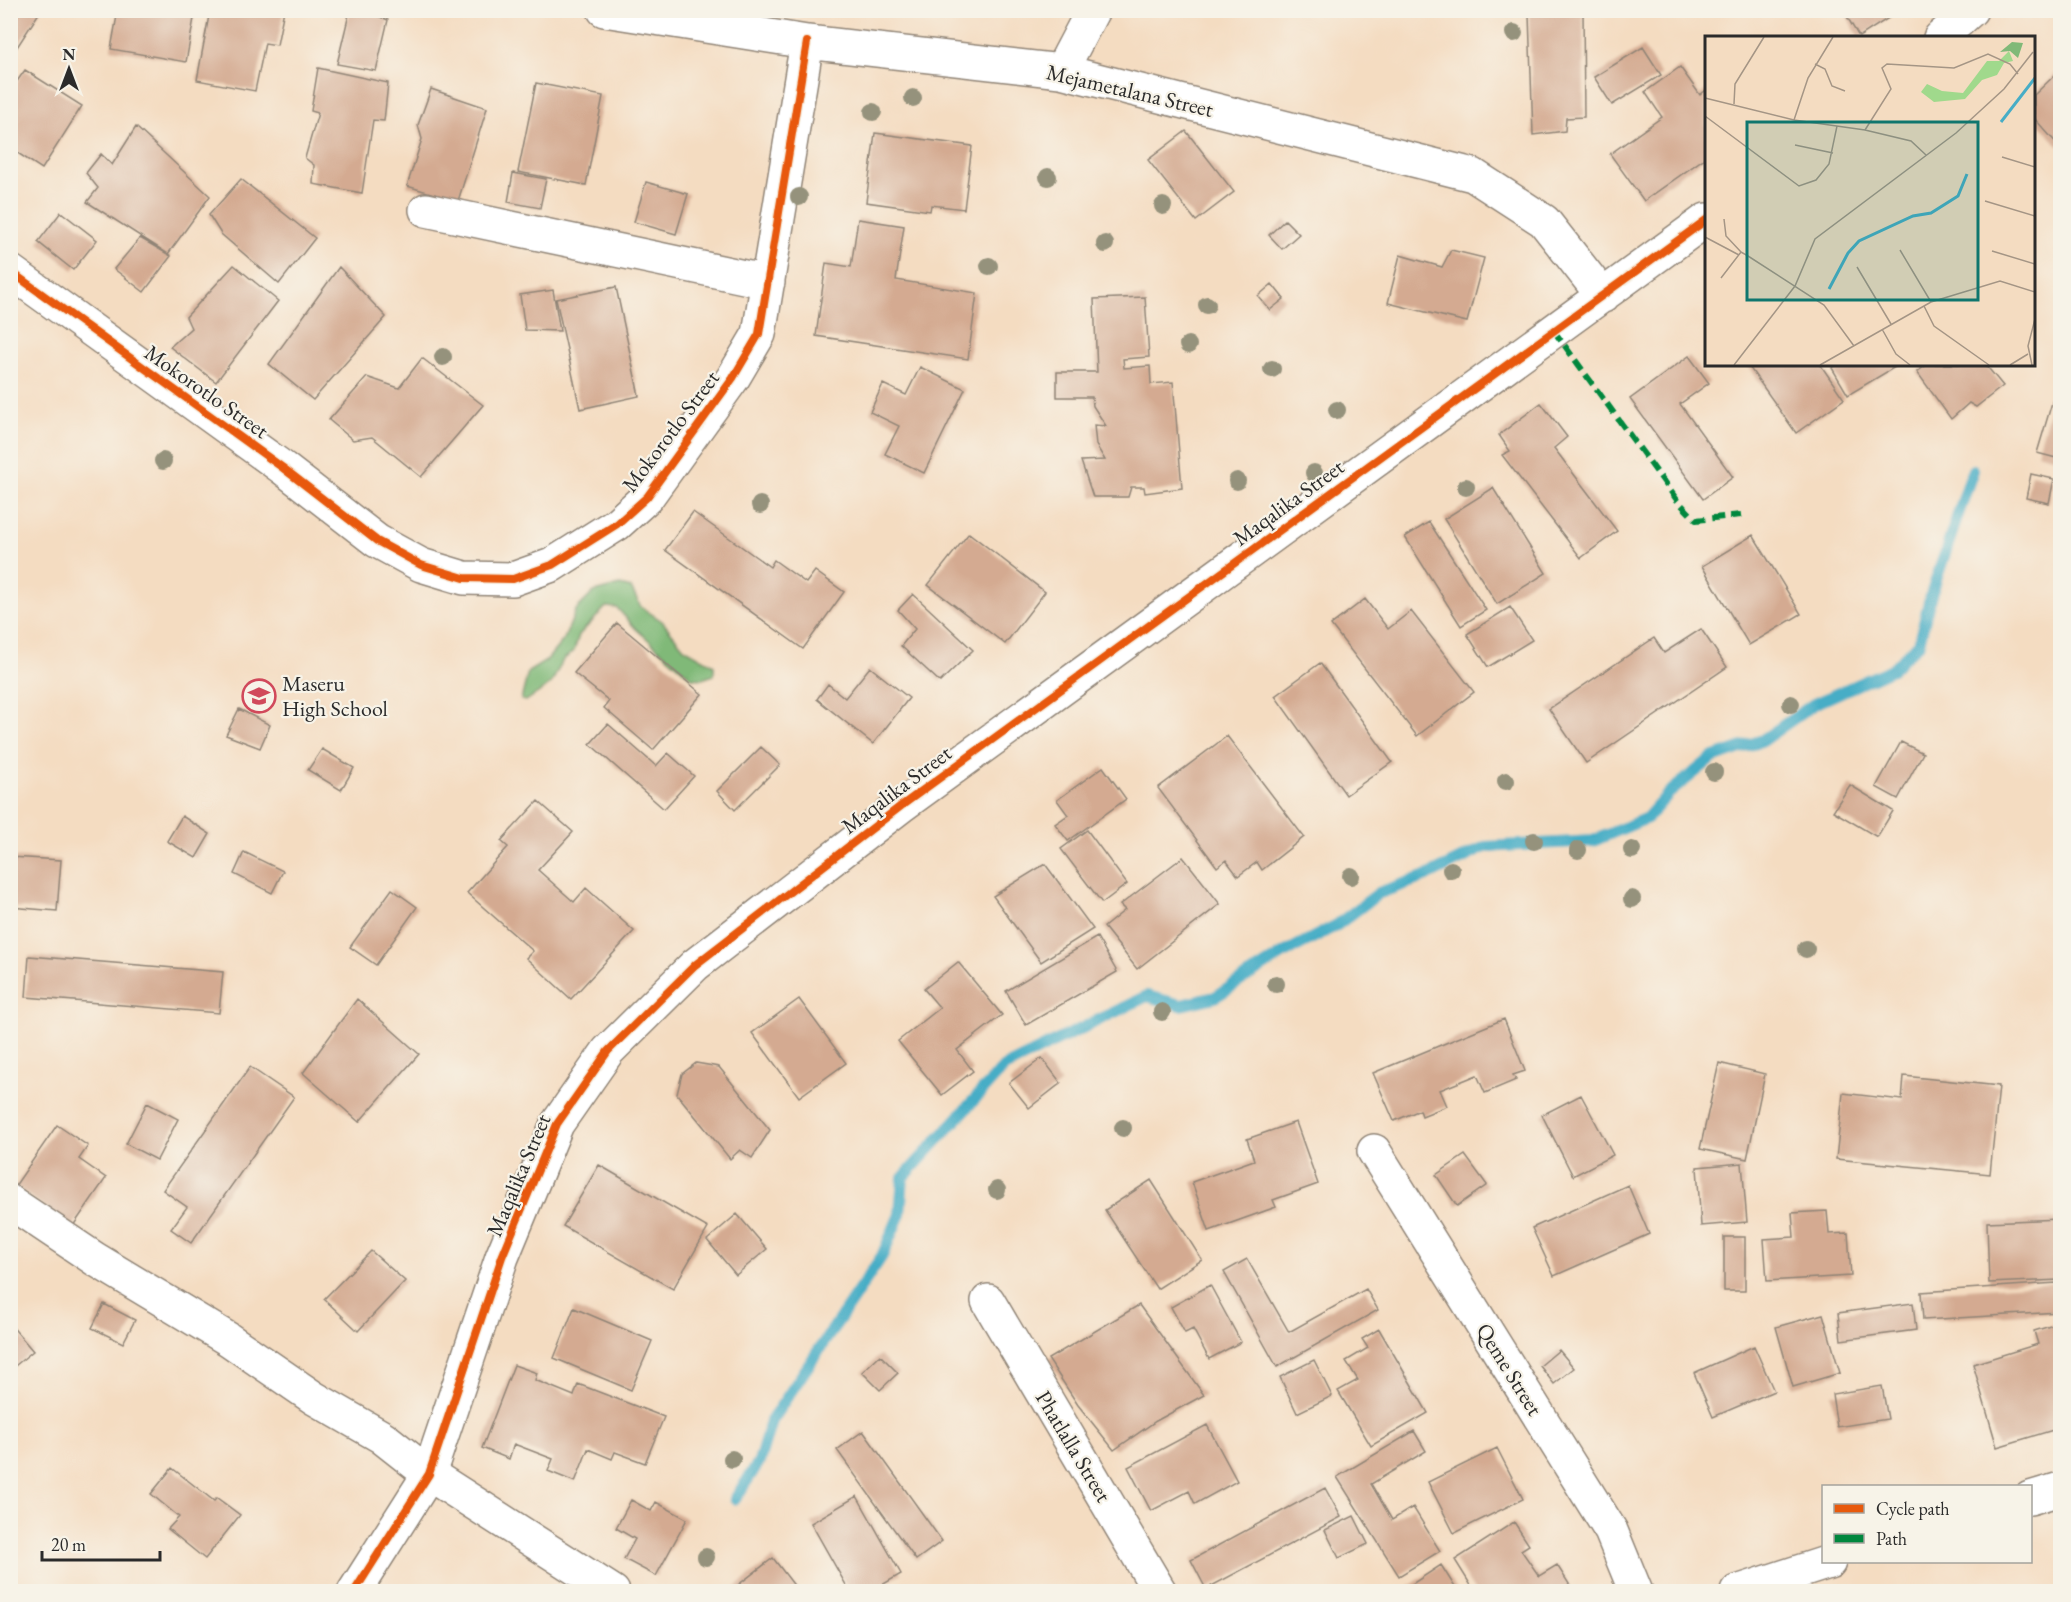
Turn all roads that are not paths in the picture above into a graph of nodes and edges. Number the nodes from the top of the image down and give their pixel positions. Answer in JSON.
{"nodes":[{"id":1,"x":604,"y":10,"type":"edge"},
{"id":2,"x":1094,"y":10,"type":"edge"},
{"id":3,"x":1971,"y":10,"type":"edge"},
{"id":4,"x":1942,"y":36,"type":"edge"},
{"id":5,"x":807,"y":42,"type":"junction"},
{"id":6,"x":1061,"y":71,"type":"junction"},
{"id":7,"x":426,"y":210,"type":"dead end"},
{"id":8,"x":1705,"y":221,"type":"edge"},
{"id":9,"x":10,"y":271,"type":"edge"},
{"id":10,"x":768,"y":282,"type":"junction"},
{"id":11,"x":1603,"y":296,"type":"junction"},
{"id":12,"x":1374,"y":1151,"type":"dead end"},
{"id":13,"x":10,"y":1202,"type":"edge"},
{"id":14,"x":988,"y":1301,"type":"dead end"},
{"id":15,"x":429,"y":1474,"type":"junction"},
{"id":16,"x":2061,"y":1489,"type":"edge"},
{"id":17,"x":2032,"y":1498,"type":"edge"},
{"id":18,"x":1826,"y":1563,"type":"edge"},
{"id":19,"x":354,"y":1592,"type":"edge"},
{"id":20,"x":613,"y":1592,"type":"edge"},
{"id":21,"x":1161,"y":1592,"type":"edge"},
{"id":22,"x":1636,"y":1592,"type":"edge"},
{"id":23,"x":1737,"y":1592,"type":"edge"}],
"edges":[{"from":1,"to":5,"type":"street","name":"Mejametalana Street"},
{"from":2,"to":6,"type":"street"},
{"from":3,"to":4,"type":"street"},
{"from":5,"to":6,"type":"street","name":"Mejametalana Street"},
{"from":5,"to":10,"type":"street","name":"Mokorotlo Street"},
{"from":6,"to":11,"type":"street","name":"Mejametalana Street"},
{"from":7,"to":10,"type":"street"},
{"from":8,"to":11,"type":"street","name":"Maqalika Street"},
{"from":9,"to":10,"type":"street","name":"Mokorotlo Street"},
{"from":11,"to":15,"type":"street","name":"Maqalika Street"},
{"from":12,"to":22,"type":"street","name":"Qeme Street"},
{"from":13,"to":15,"type":"street"},
{"from":14,"to":21,"type":"street","name":"Phatlalla Street"},
{"from":15,"to":19,"type":"street","name":"Maqalika Street"},
{"from":15,"to":20,"type":"street"},
{"from":16,"to":17,"type":"street"},
{"from":18,"to":23,"type":"street"}]}
